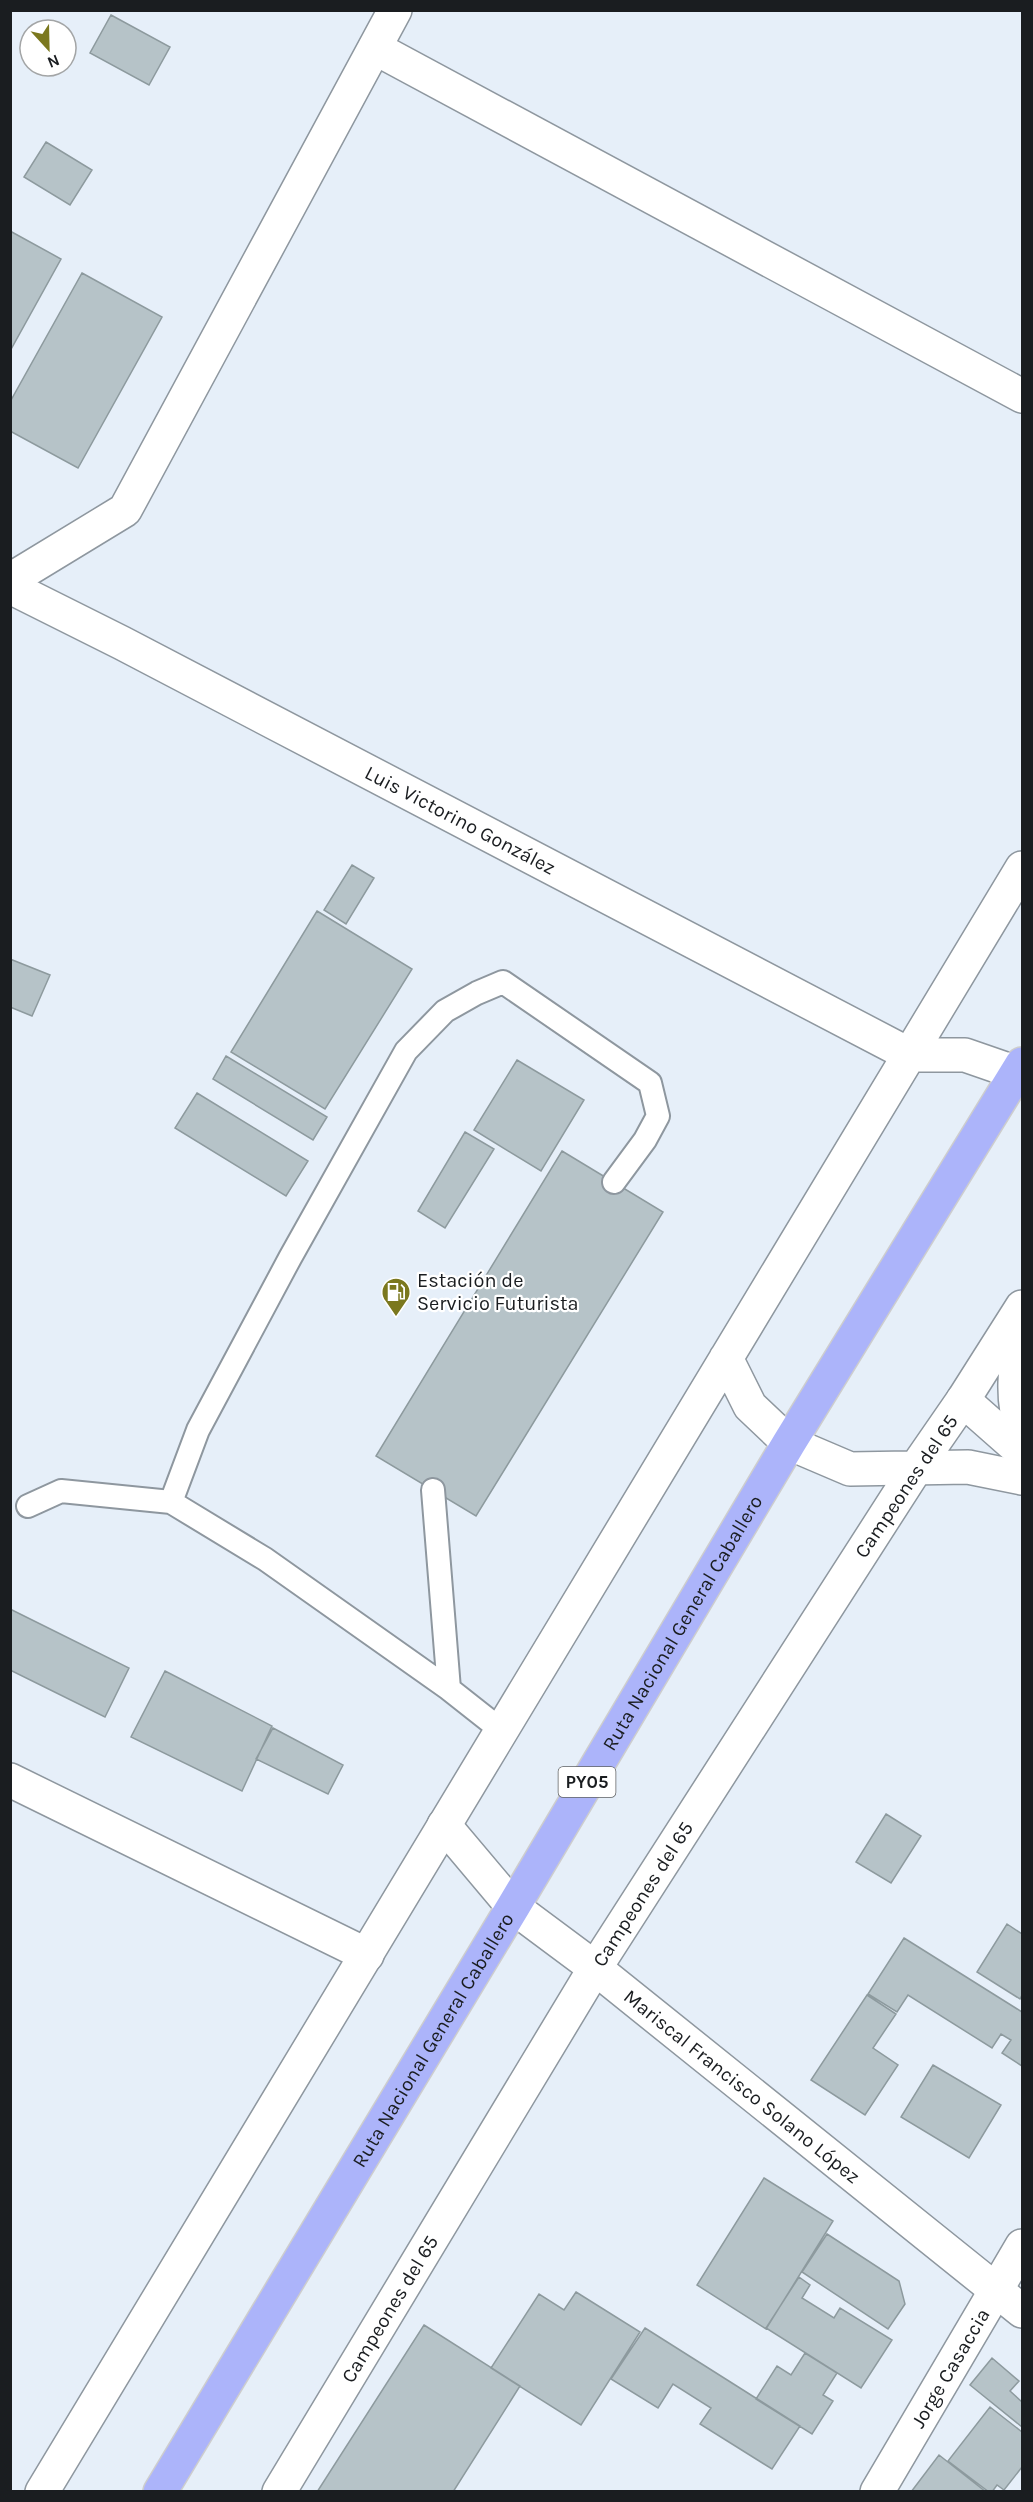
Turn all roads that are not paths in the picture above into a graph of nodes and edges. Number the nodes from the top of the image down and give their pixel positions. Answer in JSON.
{"nodes":[{"id":1,"x":395,"y":10,"type":"edge"},
{"id":2,"x":375,"y":48,"type":"junction"},
{"id":3,"x":1023,"y":396,"type":"edge"},
{"id":4,"x":10,"y":580,"type":"edge"},
{"id":5,"x":10,"y":587,"type":"edge"},
{"id":6,"x":1023,"y":868,"type":"edge"},
{"id":7,"x":910,"y":1055,"type":"junction"},
{"id":8,"x":1021,"y":1072,"type":"edge"},
{"id":9,"x":614,"y":1182,"type":"dead end"},
{"id":10,"x":1023,"y":1306,"type":"edge"},
{"id":11,"x":1023,"y":1324,"type":"edge"},
{"id":12,"x":726,"y":1358,"type":"junction"},
{"id":13,"x":963,"y":1400,"type":"junction"},
{"id":14,"x":1023,"y":1429,"type":"edge"},
{"id":15,"x":789,"y":1443,"type":"junction"},
{"id":16,"x":1023,"y":1452,"type":"edge"},
{"id":17,"x":916,"y":1468,"type":"junction"},
{"id":18,"x":1023,"y":1478,"type":"edge"},
{"id":19,"x":433,"y":1490,"type":"dead end"},
{"id":20,"x":171,"y":1502,"type":"junction"},
{"id":21,"x":28,"y":1506,"type":"dead end"},
{"id":22,"x":449,"y":1689,"type":"junction"},
{"id":23,"x":501,"y":1730,"type":"junction"},
{"id":24,"x":10,"y":1780,"type":"edge"},
{"id":25,"x":444,"y":1825,"type":"junction"},
{"id":26,"x":513,"y":1907,"type":"junction"},
{"id":27,"x":367,"y":1955,"type":"junction"},
{"id":28,"x":595,"y":1968,"type":"junction"},
{"id":29,"x":1023,"y":2246,"type":"edge"},
{"id":30,"x":997,"y":2290,"type":"junction"},
{"id":31,"x":1023,"y":2311,"type":"edge"},
{"id":32,"x":42,"y":2492,"type":"edge"},
{"id":33,"x":160,"y":2492,"type":"edge"},
{"id":34,"x":279,"y":2492,"type":"edge"},
{"id":35,"x":877,"y":2492,"type":"edge"}],
"edges":[{"from":1,"to":2,"type":"street"},
{"from":2,"to":3,"type":"street"},
{"from":2,"to":4,"type":"street"},
{"from":5,"to":7,"type":"street","name":"Luis Victorino González"},
{"from":6,"to":7,"type":"street"},
{"from":7,"to":8,"type":"street"},
{"from":7,"to":12,"type":"street"},
{"from":8,"to":15,"type":"highway","name":"Ruta Nacional General Caballero","number":"PY05"},
{"from":9,"to":20,"type":"lane"},
{"from":10,"to":13,"type":"street","name":"Campeones del 65"},
{"from":11,"to":14,"type":"street"},
{"from":12,"to":15,"type":"street"},
{"from":12,"to":23,"type":"street"},
{"from":13,"to":16,"type":"street"},
{"from":13,"to":17,"type":"street","name":"Campeones del 65"},
{"from":15,"to":17,"type":"street"},
{"from":15,"to":26,"type":"highway","name":"Ruta Nacional General Caballero","number":"PY05"},
{"from":17,"to":18,"type":"street"},
{"from":17,"to":28,"type":"street","name":"Campeones del 65"},
{"from":19,"to":22,"type":"lane"},
{"from":20,"to":21,"type":"lane"},
{"from":20,"to":22,"type":"lane"},
{"from":22,"to":23,"type":"lane"},
{"from":23,"to":25,"type":"street"},
{"from":24,"to":27,"type":"street"},
{"from":25,"to":26,"type":"street","name":"Mariscal Francisco Solano López"},
{"from":25,"to":27,"type":"street"},
{"from":26,"to":28,"type":"street","name":"Mariscal Francisco Solano López"},
{"from":26,"to":33,"type":"highway","name":"Ruta Nacional General Caballero","number":"PY05"},
{"from":27,"to":32,"type":"street"},
{"from":28,"to":30,"type":"street","name":"Mariscal Francisco Solano López"},
{"from":28,"to":34,"type":"street","name":"Campeones del 65"},
{"from":29,"to":30,"type":"street","name":"Jorge Casaccia"},
{"from":30,"to":31,"type":"street","name":"Mariscal Francisco Solano López"},
{"from":30,"to":35,"type":"street","name":"Jorge Casaccia"}]}
